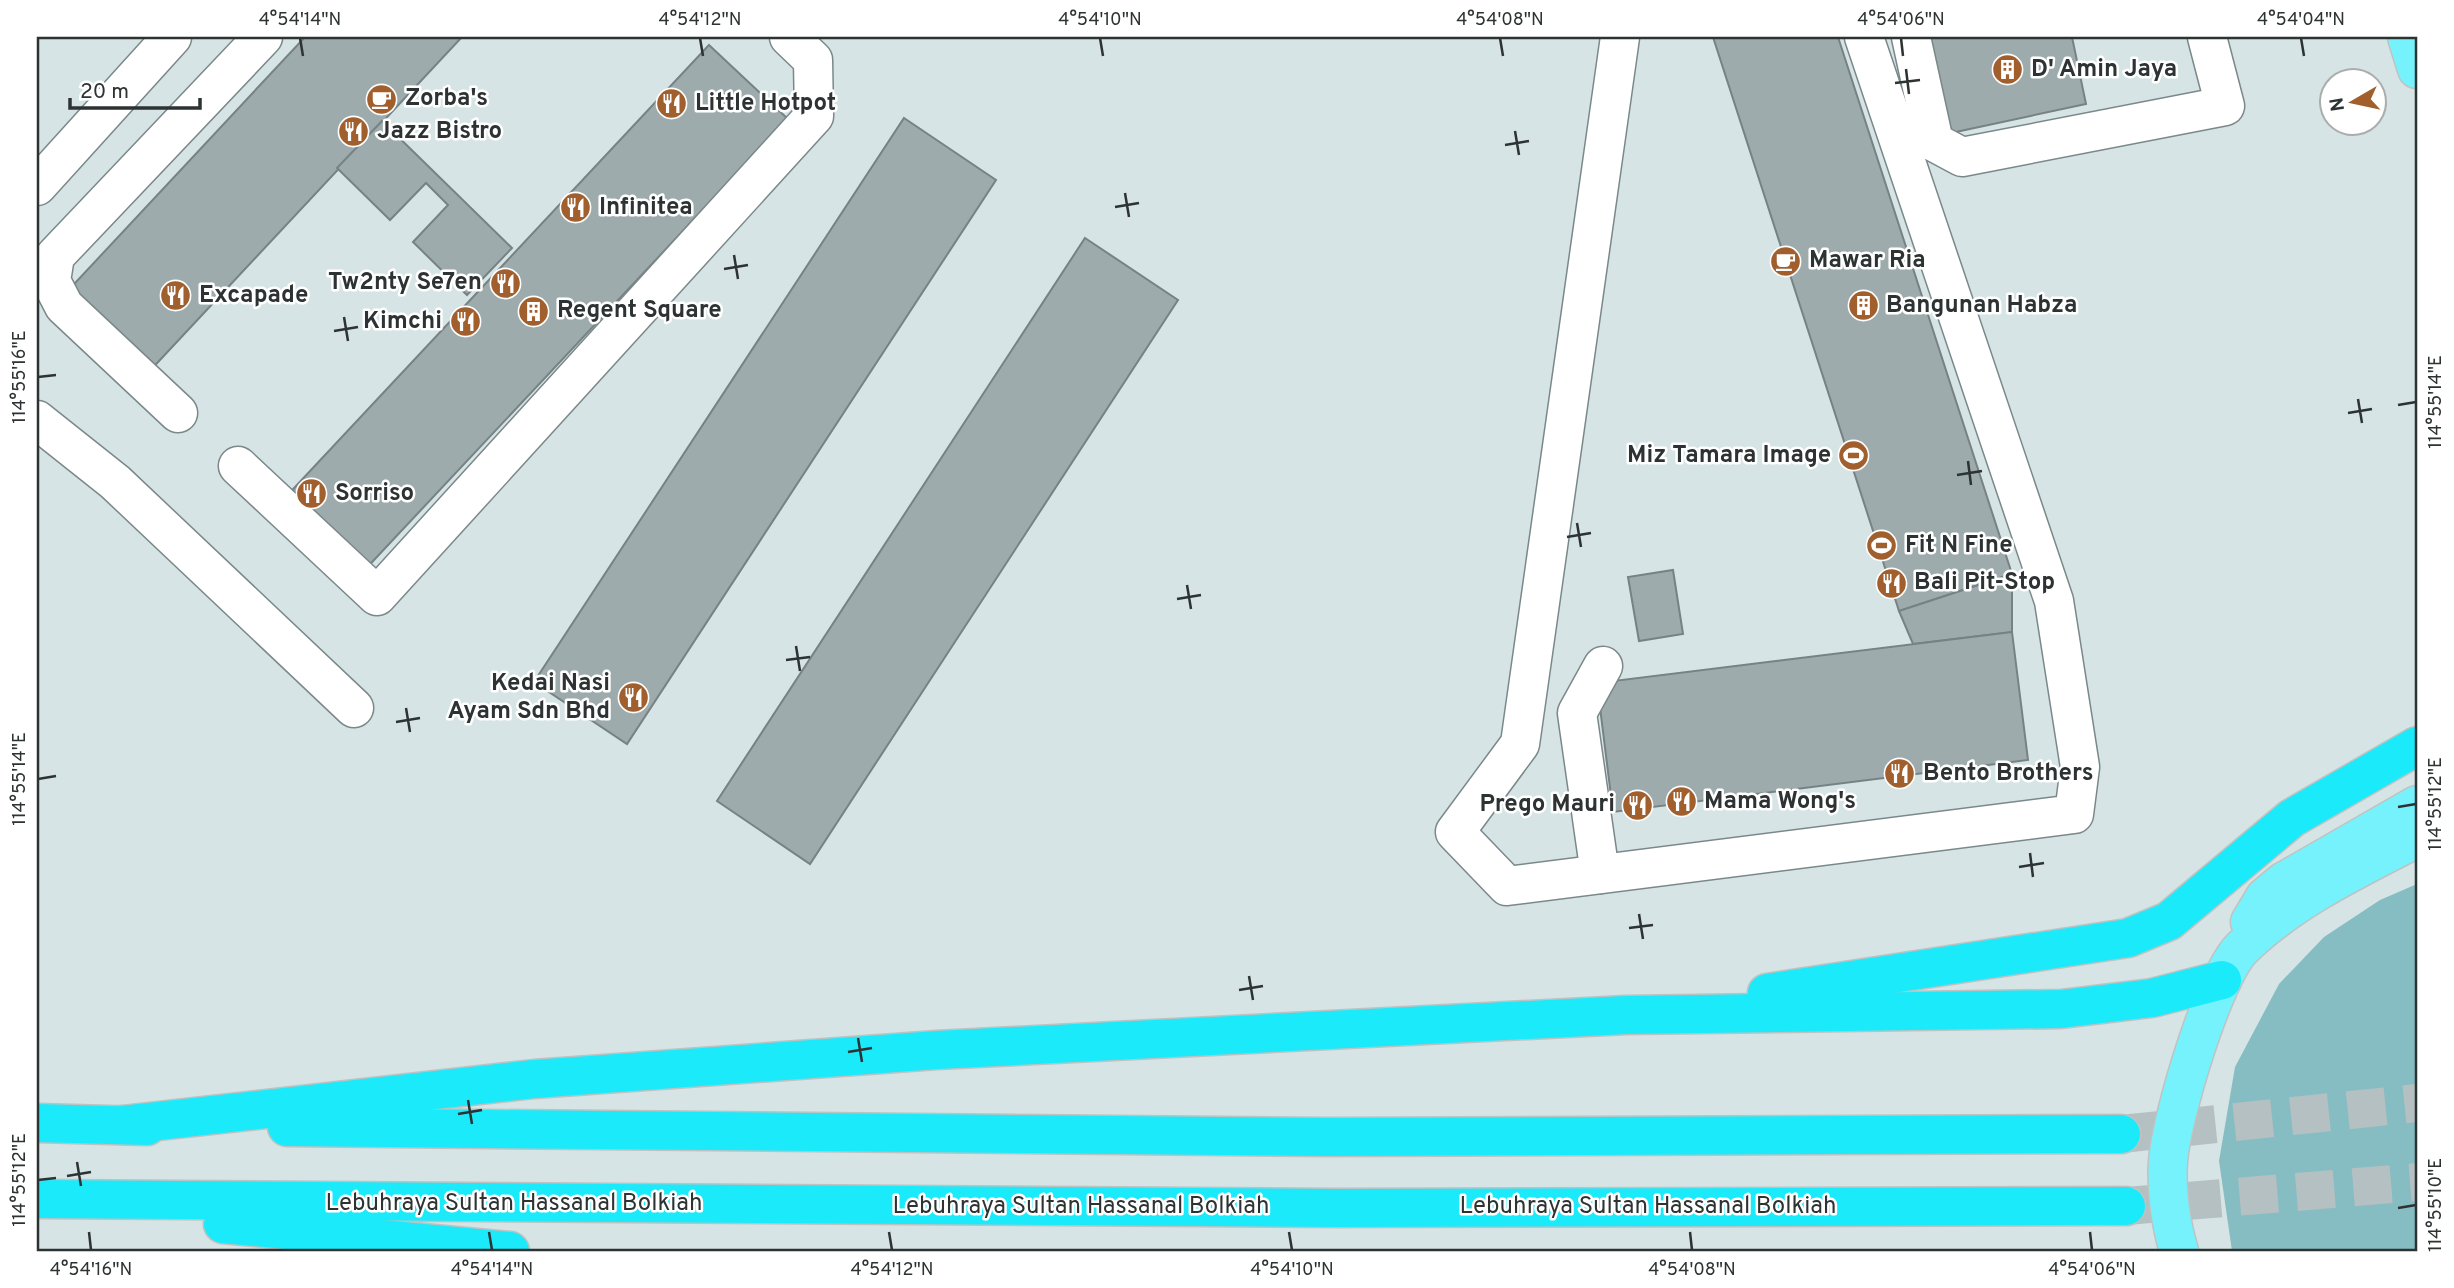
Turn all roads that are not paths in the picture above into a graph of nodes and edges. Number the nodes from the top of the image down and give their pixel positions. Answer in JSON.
{"nodes":[{"id":1,"x":172,"y":37,"type":"edge"},
{"id":2,"x":263,"y":37,"type":"edge"},
{"id":3,"x":789,"y":37,"type":"edge"},
{"id":4,"x":1620,"y":37,"type":"edge"},
{"id":5,"x":1864,"y":37,"type":"edge"},
{"id":6,"x":1911,"y":37,"type":"edge"},
{"id":7,"x":2207,"y":37,"type":"edge"},
{"id":8,"x":2407,"y":37,"type":"edge"},
{"id":9,"x":2417,"y":69,"type":"edge"},
{"id":10,"x":37,"y":186,"type":"edge"},
{"id":11,"x":178,"y":413,"type":"dead end"},
{"id":12,"x":37,"y":420,"type":"edge"},
{"id":13,"x":238,"y":466,"type":"dead end"},
{"id":14,"x":1603,"y":666,"type":"dead end"},
{"id":15,"x":354,"y":708,"type":"dead end"},
{"id":16,"x":2417,"y":746,"type":"edge"},
{"id":17,"x":2417,"y":805,"type":"edge"},
{"id":18,"x":2417,"y":838,"type":"edge"},
{"id":19,"x":1600,"y":874,"type":"junction"},
{"id":20,"x":2231,"y":965,"type":"junction"},
{"id":21,"x":1626,"y":1015,"type":"junction"},
{"id":22,"x":37,"y":1123,"type":"edge"},
{"id":23,"x":122,"y":1125,"type":"junction"},
{"id":24,"x":2121,"y":1134,"type":"tunnel mouth"},
{"id":25,"x":37,"y":1199,"type":"edge"},
{"id":26,"x":37,"y":1205,"type":"edge"},
{"id":27,"x":2126,"y":1206,"type":"tunnel mouth"},
{"id":28,"x":510,"y":1251,"type":"edge"},
{"id":29,"x":2179,"y":1251,"type":"edge"}],
"edges":[{"from":1,"to":10,"type":"street"},
{"from":2,"to":11,"type":"street"},
{"from":3,"to":13,"type":"street"},
{"from":4,"to":19,"type":"street"},
{"from":5,"to":19,"type":"street"},
{"from":6,"to":7,"type":"street"},
{"from":8,"to":9,"type":"main road"},
{"from":12,"to":15,"type":"street"},
{"from":14,"to":19,"type":"street"},
{"from":16,"to":21,"type":"highway"},
{"from":17,"to":20,"type":"main road"},
{"from":18,"to":20,"type":"main road"},
{"from":20,"to":21,"type":"highway"},
{"from":20,"to":29,"type":"main road"},
{"from":21,"to":23,"type":"highway"},
{"from":22,"to":23,"type":"highway"},
{"from":23,"to":24,"type":"highway"},
{"from":25,"to":27,"type":"highway","name":"Lebuhraya Sultan Hassanal Bolkiah"},
{"from":26,"to":28,"type":"highway"}]}
